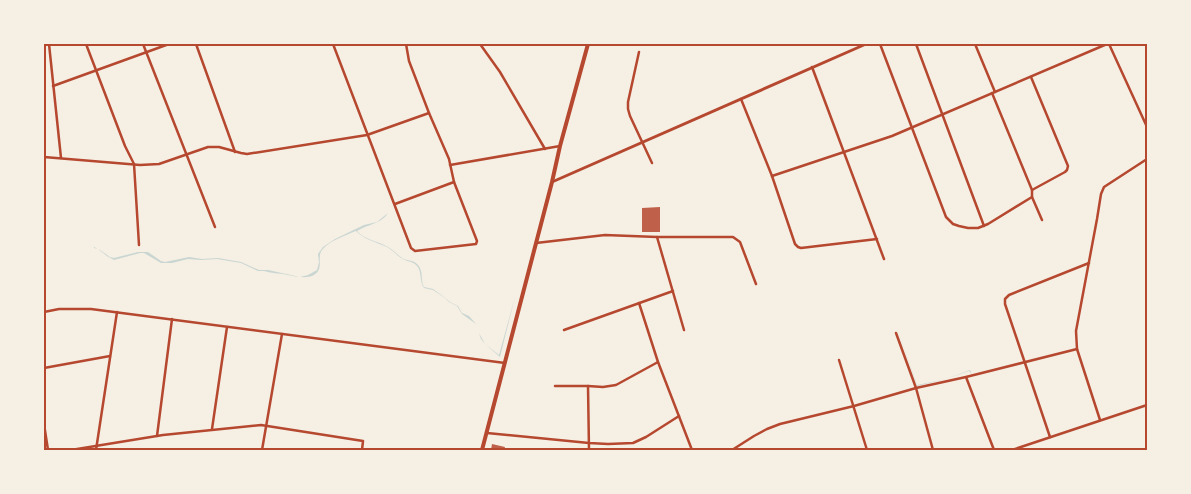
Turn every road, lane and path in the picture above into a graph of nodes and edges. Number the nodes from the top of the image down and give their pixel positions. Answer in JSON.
{"nodes":[{"id":1,"x":49,"y":44,"type":"edge"},
{"id":2,"x":86,"y":44,"type":"edge"},
{"id":3,"x":143,"y":44,"type":"edge"},
{"id":4,"x":169,"y":44,"type":"edge"},
{"id":5,"x":196,"y":44,"type":"edge"},
{"id":6,"x":333,"y":44,"type":"edge"},
{"id":7,"x":406,"y":44,"type":"edge"},
{"id":8,"x":480,"y":44,"type":"edge"},
{"id":9,"x":588,"y":44,"type":"edge"},
{"id":10,"x":866,"y":44,"type":"edge"},
{"id":11,"x":880,"y":44,"type":"edge"},
{"id":12,"x":916,"y":44,"type":"edge"},
{"id":13,"x":975,"y":44,"type":"edge"},
{"id":14,"x":1108,"y":44,"type":"edge"},
{"id":15,"x":146,"y":52,"type":"junction"},
{"id":16,"x":639,"y":52,"type":"dead end"},
{"id":17,"x":812,"y":67,"type":"junction"},
{"id":18,"x":96,"y":70,"type":"junction"},
{"id":19,"x":1031,"y":77,"type":"junction"},
{"id":20,"x":53,"y":86,"type":"junction"},
{"id":21,"x":993,"y":93,"type":"junction"},
{"id":22,"x":741,"y":99,"type":"junction"},
{"id":23,"x":429,"y":113,"type":"junction"},
{"id":24,"x":942,"y":115,"type":"junction"},
{"id":25,"x":912,"y":128,"type":"junction"},
{"id":26,"x":1147,"y":128,"type":"edge"},
{"id":27,"x":367,"y":135,"type":"junction"},
{"id":28,"x":642,"y":142,"type":"junction"},
{"id":29,"x":560,"y":146,"type":"junction"},
{"id":30,"x":545,"y":148,"type":"junction"},
{"id":31,"x":236,"y":152,"type":"junction"},
{"id":32,"x":844,"y":152,"type":"junction"},
{"id":33,"x":187,"y":154,"type":"junction"},
{"id":34,"x":44,"y":157,"type":"edge"},
{"id":35,"x":60,"y":158,"type":"junction"},
{"id":36,"x":1147,"y":160,"type":"edge"},
{"id":37,"x":652,"y":163,"type":"dead end"},
{"id":38,"x":134,"y":164,"type":"junction"},
{"id":39,"x":450,"y":164,"type":"junction"},
{"id":40,"x":772,"y":176,"type":"junction"},
{"id":41,"x":454,"y":182,"type":"junction"},
{"id":42,"x":552,"y":182,"type":"junction"},
{"id":43,"x":1032,"y":190,"type":"junction"},
{"id":44,"x":1032,"y":197,"type":"junction"},
{"id":45,"x":394,"y":204,"type":"junction"},
{"id":46,"x":1042,"y":220,"type":"dead end"},
{"id":47,"x":984,"y":226,"type":"junction"},
{"id":48,"x":215,"y":227,"type":"dead end"},
{"id":49,"x":657,"y":237,"type":"junction"},
{"id":50,"x":877,"y":239,"type":"junction"},
{"id":51,"x":536,"y":243,"type":"junction"},
{"id":52,"x":138,"y":245,"type":"dead end"},
{"id":53,"x":884,"y":259,"type":"dead end"},
{"id":54,"x":1089,"y":263,"type":"junction"},
{"id":55,"x":756,"y":284,"type":"dead end"},
{"id":56,"x":673,"y":291,"type":"junction"},
{"id":57,"x":639,"y":303,"type":"junction"},
{"id":58,"x":44,"y":312,"type":"edge"},
{"id":59,"x":117,"y":312,"type":"junction"},
{"id":60,"x":172,"y":319,"type":"junction"},
{"id":61,"x":227,"y":327,"type":"junction"},
{"id":62,"x":564,"y":330,"type":"dead end"},
{"id":63,"x":684,"y":330,"type":"dead end"},
{"id":64,"x":896,"y":333,"type":"dead end"},
{"id":65,"x":282,"y":334,"type":"junction"},
{"id":66,"x":1077,"y":349,"type":"junction"},
{"id":67,"x":110,"y":356,"type":"junction"},
{"id":68,"x":840,"y":360,"type":"dead end"},
{"id":69,"x":658,"y":362,"type":"junction"},
{"id":70,"x":1024,"y":362,"type":"junction"},
{"id":71,"x":505,"y":363,"type":"junction"},
{"id":72,"x":44,"y":368,"type":"edge"},
{"id":73,"x":966,"y":377,"type":"junction"},
{"id":74,"x":555,"y":386,"type":"dead end"},
{"id":75,"x":588,"y":386,"type":"junction"},
{"id":76,"x":916,"y":388,"type":"junction"},
{"id":77,"x":1147,"y":405,"type":"edge"},
{"id":78,"x":854,"y":406,"type":"junction"},
{"id":79,"x":679,"y":416,"type":"junction"},
{"id":80,"x":1100,"y":420,"type":"junction"},
{"id":81,"x":44,"y":424,"type":"edge"},
{"id":82,"x":266,"y":425,"type":"junction"},
{"id":83,"x":212,"y":430,"type":"junction"},
{"id":84,"x":486,"y":433,"type":"junction"},
{"id":85,"x":157,"y":436,"type":"junction"},
{"id":86,"x":1050,"y":437,"type":"junction"},
{"id":87,"x":589,"y":443,"type":"junction"},
{"id":88,"x":96,"y":448,"type":"edge"},
{"id":89,"x":48,"y":450,"type":"edge"},
{"id":90,"x":71,"y":450,"type":"edge"},
{"id":91,"x":262,"y":450,"type":"edge"},
{"id":92,"x":362,"y":450,"type":"edge"},
{"id":93,"x":482,"y":450,"type":"edge"},
{"id":94,"x":589,"y":450,"type":"edge"},
{"id":95,"x":692,"y":450,"type":"edge"},
{"id":96,"x":732,"y":450,"type":"edge"},
{"id":97,"x":867,"y":450,"type":"edge"},
{"id":98,"x":933,"y":450,"type":"edge"},
{"id":99,"x":994,"y":450,"type":"edge"},
{"id":100,"x":1012,"y":450,"type":"edge"}],
"edges":[{"from":1,"to":20,"type":"street"},
{"from":2,"to":18,"type":"street"},
{"from":3,"to":15,"type":"street"},
{"from":4,"to":15,"type":"street"},
{"from":5,"to":31,"type":"street"},
{"from":6,"to":27,"type":"street"},
{"from":7,"to":23,"type":"street"},
{"from":8,"to":30,"type":"street"},
{"from":9,"to":29,"type":"highway"},
{"from":10,"to":17,"type":"street"},
{"from":11,"to":25,"type":"street"},
{"from":12,"to":24,"type":"street"},
{"from":13,"to":21,"type":"street"},
{"from":14,"to":19,"type":"street"},
{"from":14,"to":26,"type":"street"},
{"from":15,"to":18,"type":"street"},
{"from":15,"to":33,"type":"street"},
{"from":16,"to":28,"type":"street"},
{"from":17,"to":22,"type":"street"},
{"from":17,"to":32,"type":"street"},
{"from":18,"to":20,"type":"street"},
{"from":18,"to":38,"type":"street"},
{"from":19,"to":21,"type":"street"},
{"from":19,"to":43,"type":"street"},
{"from":20,"to":35,"type":"street"},
{"from":21,"to":24,"type":"street"},
{"from":21,"to":43,"type":"street"},
{"from":22,"to":28,"type":"street"},
{"from":22,"to":40,"type":"street"},
{"from":23,"to":27,"type":"street"},
{"from":23,"to":39,"type":"street"},
{"from":24,"to":25,"type":"street"},
{"from":24,"to":47,"type":"street"},
{"from":25,"to":32,"type":"street"},
{"from":25,"to":47,"type":"street"},
{"from":27,"to":31,"type":"street"},
{"from":27,"to":45,"type":"street"},
{"from":28,"to":37,"type":"street"},
{"from":28,"to":42,"type":"street"},
{"from":29,"to":30,"type":"street"},
{"from":29,"to":42,"type":"highway"},
{"from":30,"to":39,"type":"street"},
{"from":31,"to":33,"type":"street"},
{"from":32,"to":40,"type":"street"},
{"from":32,"to":50,"type":"street"},
{"from":33,"to":38,"type":"street"},
{"from":33,"to":48,"type":"street"},
{"from":34,"to":35,"type":"street"},
{"from":35,"to":38,"type":"street"},
{"from":36,"to":54,"type":"street"},
{"from":38,"to":52,"type":"street"},
{"from":39,"to":41,"type":"street"},
{"from":40,"to":50,"type":"street"},
{"from":41,"to":45,"type":"street"},
{"from":41,"to":45,"type":"street"},
{"from":42,"to":51,"type":"highway"},
{"from":43,"to":44,"type":"street"},
{"from":44,"to":46,"type":"street"},
{"from":44,"to":47,"type":"street"},
{"from":49,"to":51,"type":"street"},
{"from":49,"to":55,"type":"street"},
{"from":49,"to":56,"type":"street"},
{"from":50,"to":53,"type":"street"},
{"from":51,"to":71,"type":"highway"},
{"from":54,"to":66,"type":"street"},
{"from":54,"to":70,"type":"street"},
{"from":56,"to":57,"type":"street"},
{"from":56,"to":63,"type":"street"},
{"from":57,"to":62,"type":"street"},
{"from":57,"to":69,"type":"street"},
{"from":58,"to":59,"type":"street"},
{"from":59,"to":60,"type":"street"},
{"from":59,"to":67,"type":"street"},
{"from":60,"to":61,"type":"street"},
{"from":60,"to":85,"type":"street"},
{"from":61,"to":65,"type":"street"},
{"from":61,"to":83,"type":"street"},
{"from":64,"to":76,"type":"street"},
{"from":65,"to":71,"type":"street"},
{"from":65,"to":82,"type":"street"},
{"from":66,"to":70,"type":"street"},
{"from":66,"to":80,"type":"street"},
{"from":67,"to":72,"type":"street"},
{"from":67,"to":88,"type":"street"},
{"from":68,"to":78,"type":"street"},
{"from":69,"to":75,"type":"street"},
{"from":69,"to":79,"type":"street"},
{"from":70,"to":73,"type":"street"},
{"from":70,"to":86,"type":"street"},
{"from":71,"to":84,"type":"highway"},
{"from":73,"to":76,"type":"street"},
{"from":73,"to":99,"type":"street"},
{"from":74,"to":75,"type":"street"},
{"from":75,"to":87,"type":"street"},
{"from":76,"to":78,"type":"street"},
{"from":76,"to":98,"type":"street"},
{"from":77,"to":80,"type":"street"},
{"from":78,"to":96,"type":"street"},
{"from":78,"to":97,"type":"street"},
{"from":79,"to":87,"type":"street"},
{"from":79,"to":95,"type":"street"},
{"from":80,"to":86,"type":"street"},
{"from":81,"to":89,"type":"street"},
{"from":82,"to":83,"type":"street"},
{"from":82,"to":91,"type":"street"},
{"from":82,"to":92,"type":"street"},
{"from":83,"to":85,"type":"street"},
{"from":84,"to":87,"type":"street"},
{"from":84,"to":93,"type":"highway"},
{"from":85,"to":88,"type":"street"},
{"from":86,"to":100,"type":"street"},
{"from":87,"to":94,"type":"street"},
{"from":88,"to":90,"type":"street"}]}
